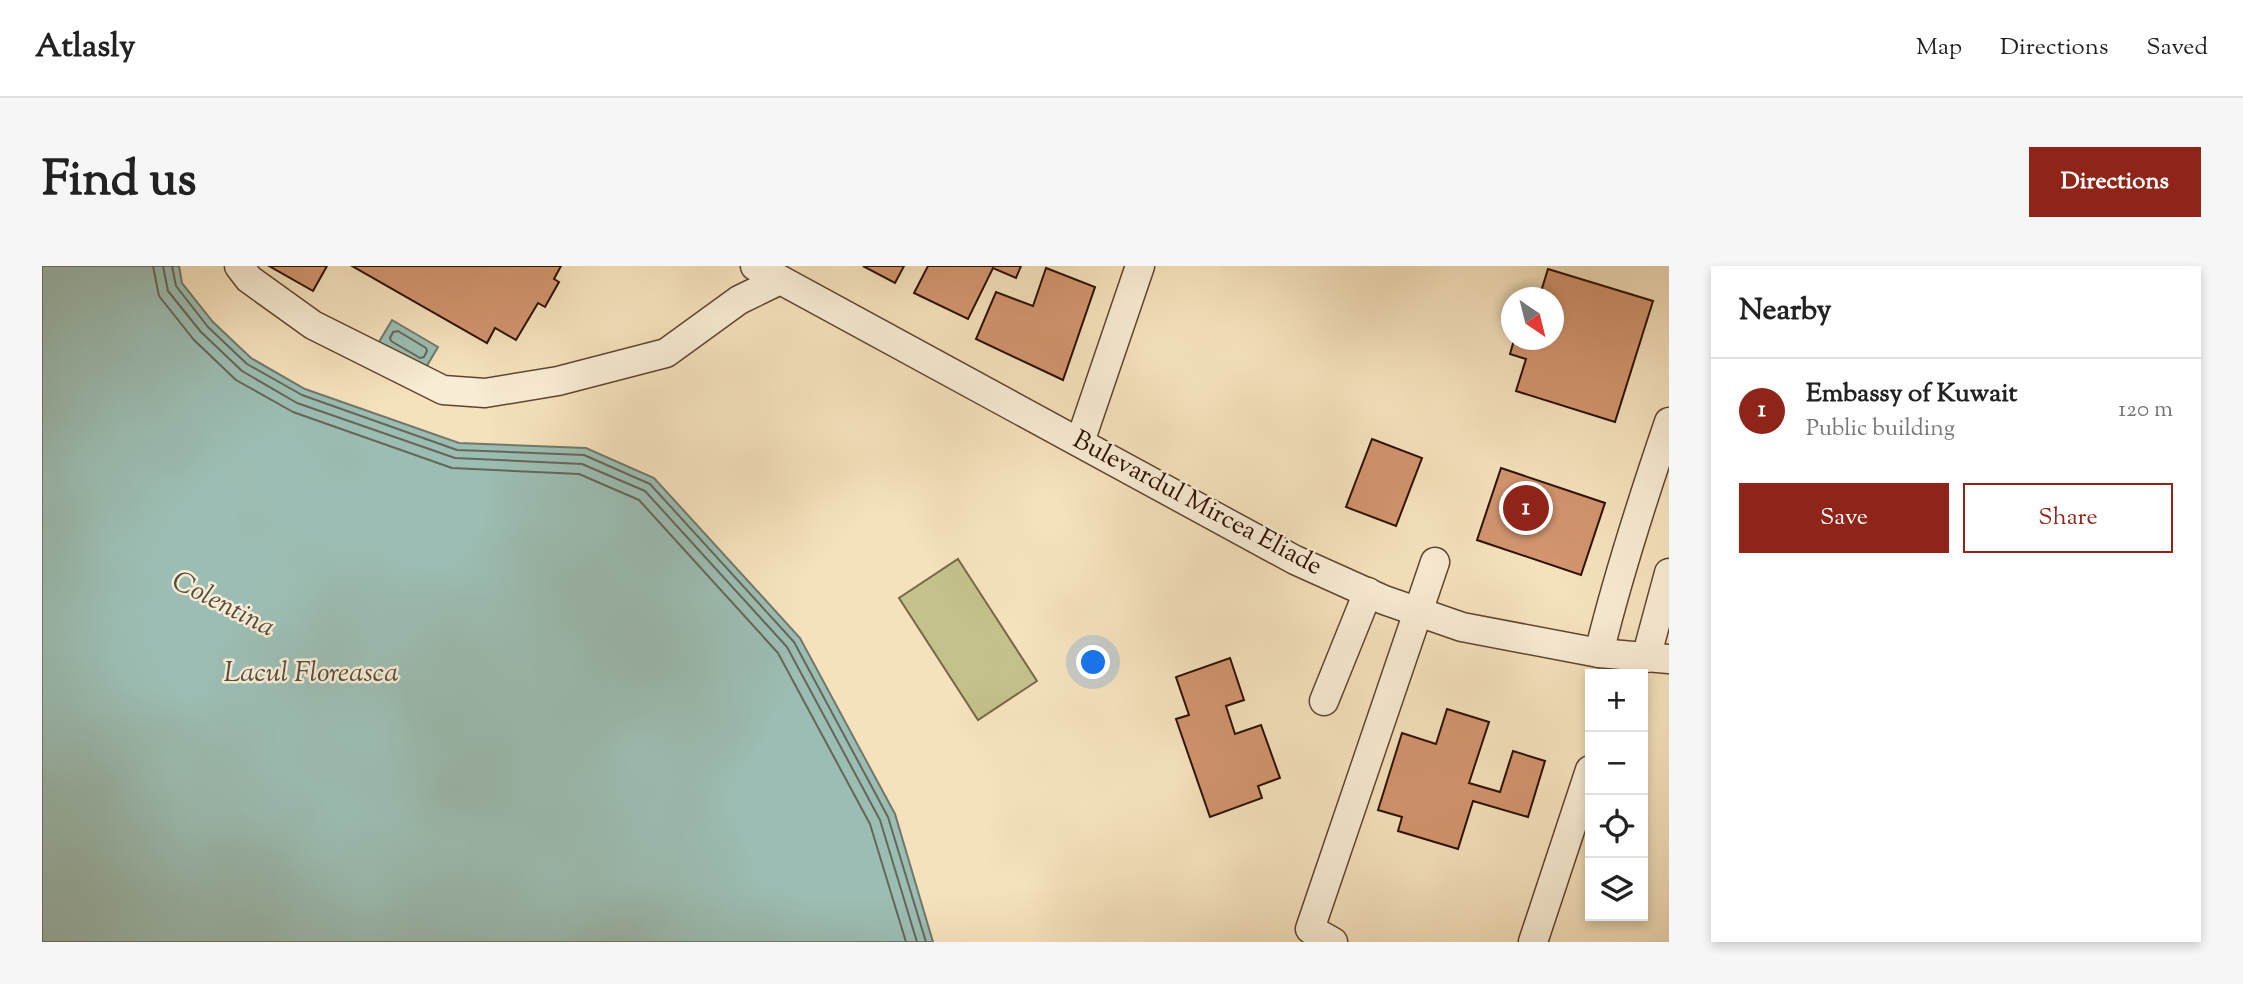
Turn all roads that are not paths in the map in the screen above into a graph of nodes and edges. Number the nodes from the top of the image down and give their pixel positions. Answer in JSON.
{"nodes":[{"id":1,"x":239,"y":266,"type":"edge"},
{"id":2,"x":755,"y":266,"type":"edge"},
{"id":3,"x":1140,"y":266,"type":"edge"},
{"id":4,"x":780,"y":280,"type":"junction"},
{"id":5,"x":1669,"y":422,"type":"edge"},
{"id":6,"x":1080,"y":442,"type":"junction"},
{"id":7,"x":1435,"y":562,"type":"dead end"},
{"id":8,"x":1669,"y":573,"type":"edge"},
{"id":9,"x":1368,"y":592,"type":"junction"},
{"id":10,"x":1419,"y":611,"type":"junction"},
{"id":11,"x":1632,"y":660,"type":"edge"},
{"id":12,"x":1324,"y":701,"type":"dead end"},
{"id":13,"x":1585,"y":785,"type":"edge"},
{"id":14,"x":1333,"y":942,"type":"edge"},
{"id":15,"x":1533,"y":942,"type":"edge"}],
"edges":[{"from":1,"to":4,"type":"street"},
{"from":2,"to":4,"type":"street","name":"Bulevardul Mircea Eliade"},
{"from":3,"to":6,"type":"street"},
{"from":4,"to":6,"type":"street","name":"Bulevardul Mircea Eliade"},
{"from":5,"to":11,"type":"street"},
{"from":6,"to":9,"type":"street","name":"Bulevardul Mircea Eliade"},
{"from":7,"to":10,"type":"street"},
{"from":8,"to":11,"type":"street"},
{"from":9,"to":10,"type":"street","name":"Bulevardul Mircea Eliade"},
{"from":9,"to":12,"type":"street"},
{"from":10,"to":11,"type":"street","name":"Bulevardul Mircea Eliade"},
{"from":10,"to":14,"type":"street"},
{"from":13,"to":15,"type":"street"}]}
